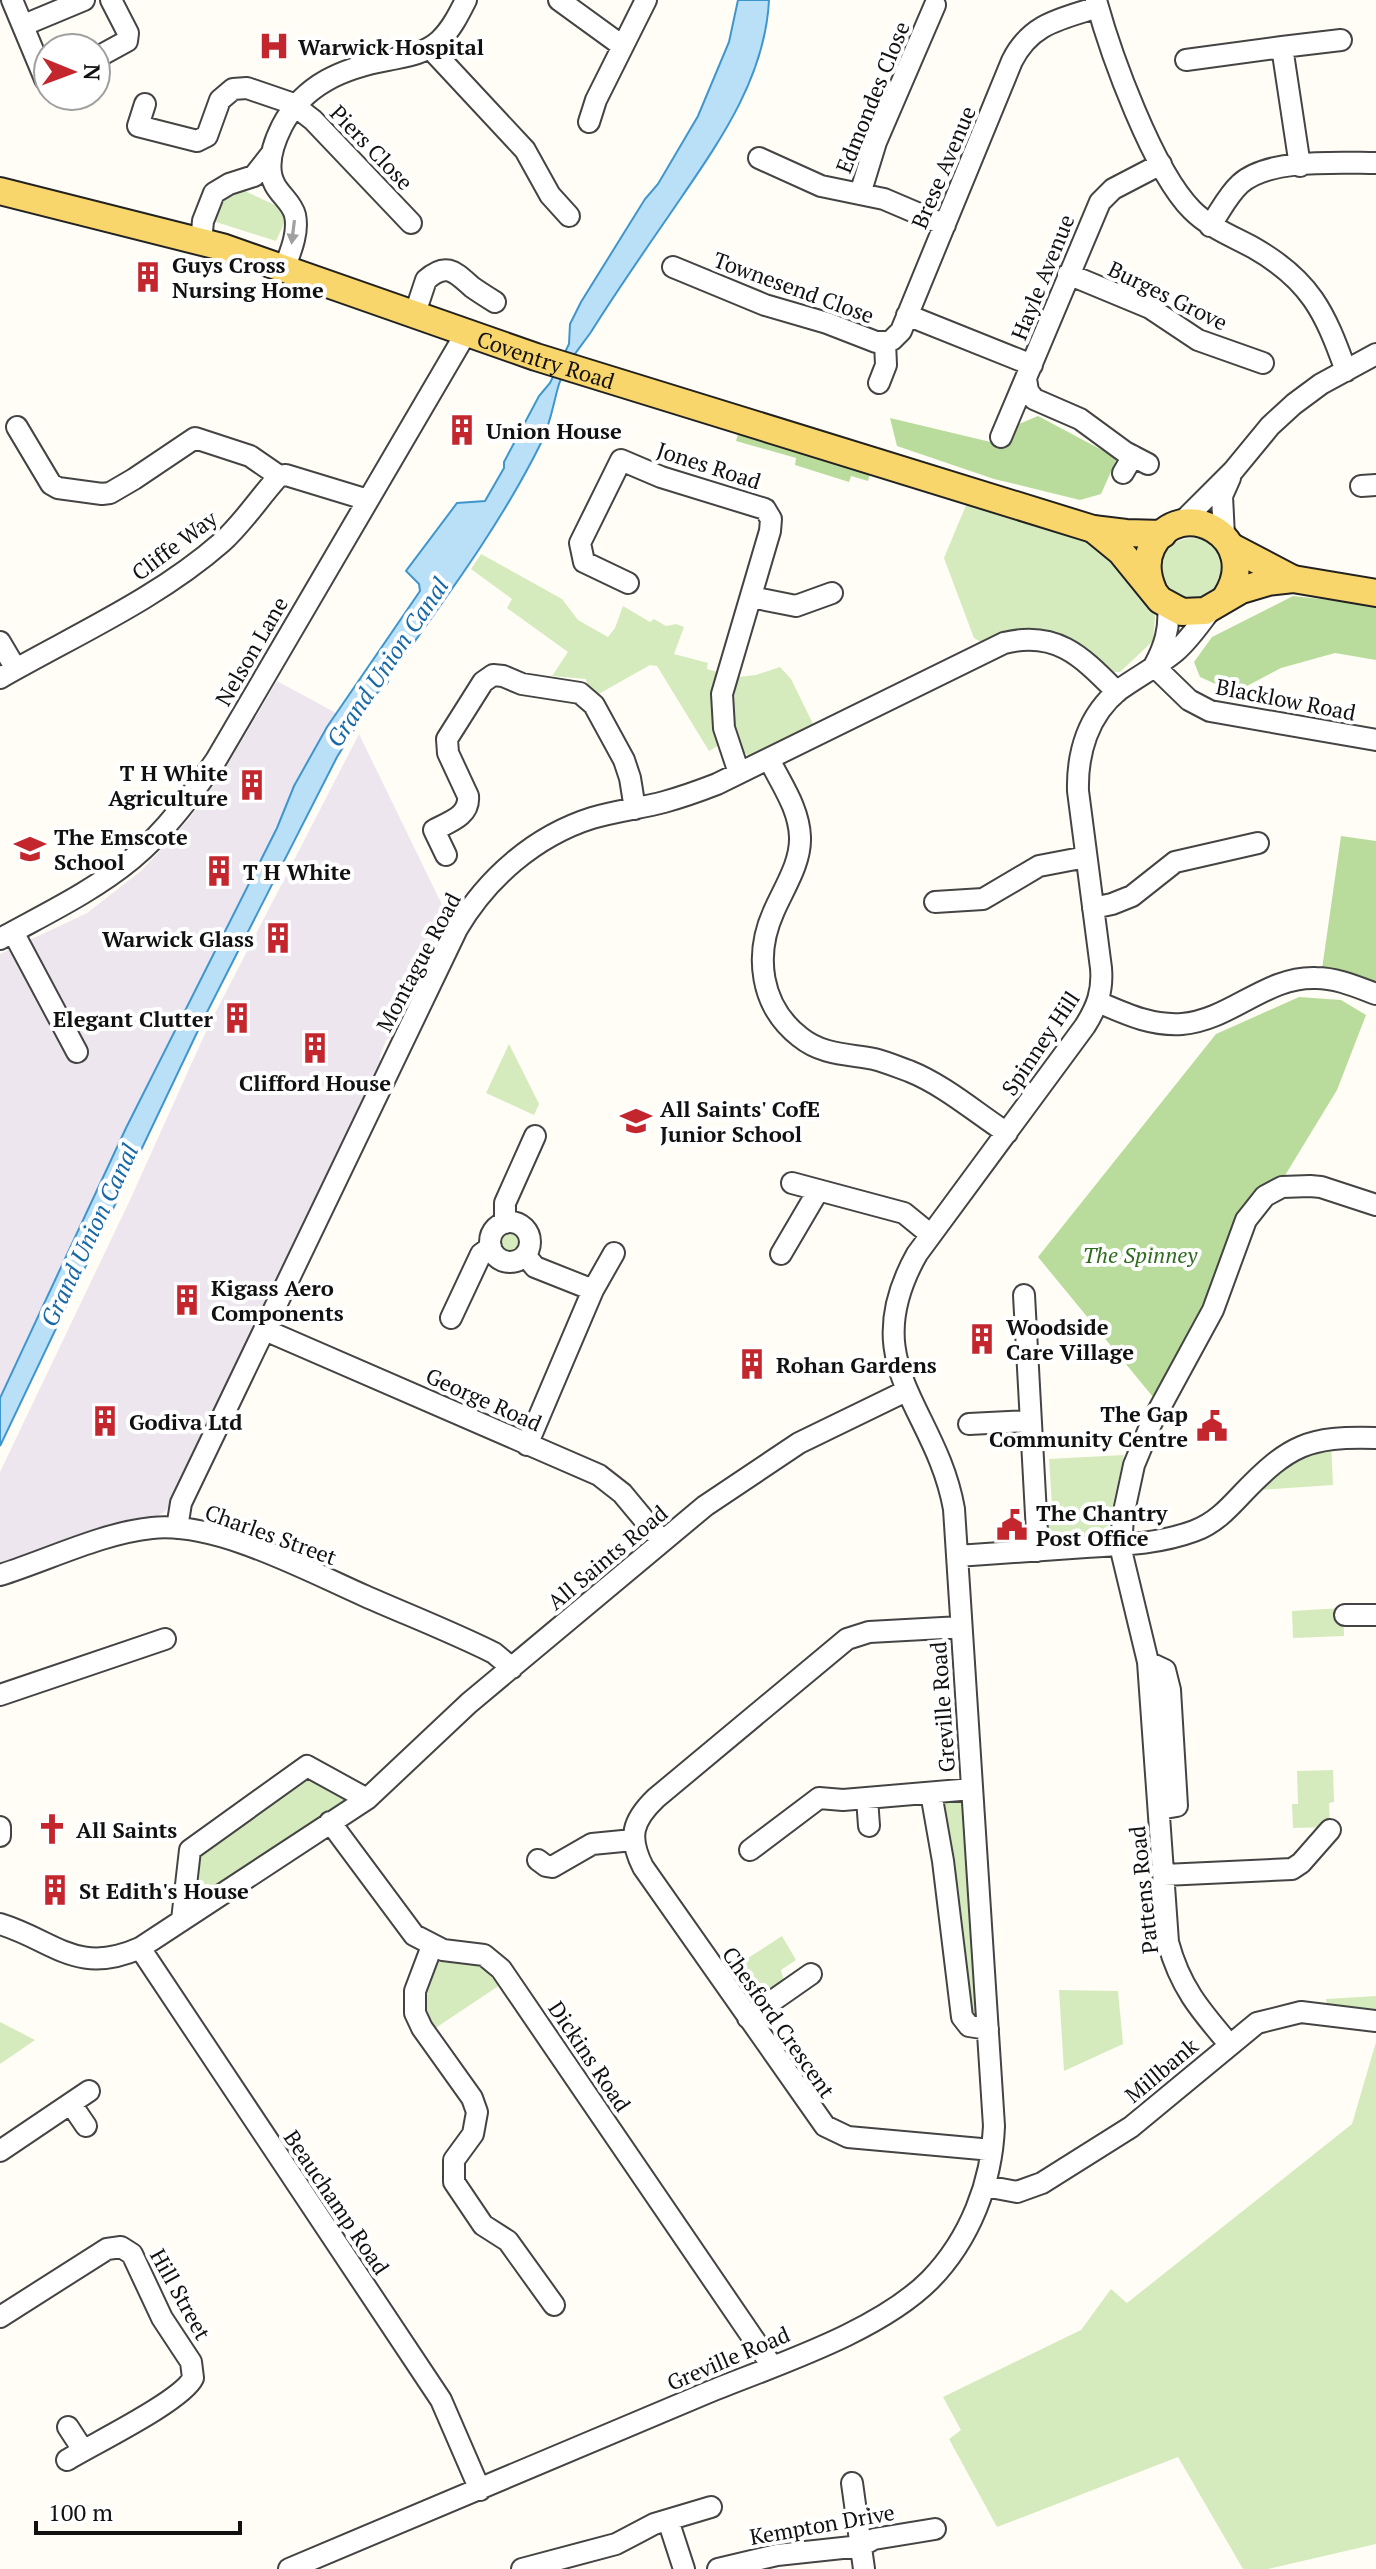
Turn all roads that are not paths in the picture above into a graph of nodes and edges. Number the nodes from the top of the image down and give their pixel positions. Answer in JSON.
{"nodes":[{"id":1,"x":12,"y":0,"type":"edge"},
{"id":2,"x":84,"y":0,"type":"edge"},
{"id":3,"x":111,"y":0,"type":"edge"},
{"id":4,"x":466,"y":0,"type":"edge"},
{"id":5,"x":559,"y":0,"type":"edge"},
{"id":6,"x":646,"y":0,"type":"edge"},
{"id":7,"x":1097,"y":4,"type":"edge"},
{"id":8,"x":925,"y":12,"type":"dead end"},
{"id":9,"x":24,"y":25,"type":"junction"},
{"id":10,"x":1341,"y":40,"type":"dead end"},
{"id":11,"x":621,"y":45,"type":"junction"},
{"id":12,"x":32,"y":46,"type":"edge"},
{"id":13,"x":1282,"y":47,"type":"junction"},
{"id":14,"x":430,"y":48,"type":"junction"},
{"id":15,"x":112,"y":49,"type":"edge"},
{"id":16,"x":1186,"y":60,"type":"dead end"},
{"id":17,"x":145,"y":104,"type":"dead end"},
{"id":18,"x":297,"y":106,"type":"junction"},
{"id":19,"x":589,"y":122,"type":"dead end"},
{"id":20,"x":272,"y":153,"type":"junction"},
{"id":21,"x":1376,"y":163,"type":"edge"},
{"id":22,"x":1161,"y":164,"type":"junction"},
{"id":23,"x":765,"y":165,"type":"dead end"},
{"id":24,"x":1300,"y":166,"type":"junction"},
{"id":25,"x":236,"y":181,"type":"junction"},
{"id":26,"x":0,"y":191,"type":"edge"},
{"id":27,"x":860,"y":194,"type":"junction"},
{"id":28,"x":284,"y":197,"type":"junction"},
{"id":29,"x":569,"y":216,"type":"dead end"},
{"id":30,"x":411,"y":223,"type":"dead end"},
{"id":31,"x":945,"y":225,"type":"junction"},
{"id":32,"x":1210,"y":226,"type":"junction"},
{"id":33,"x":201,"y":242,"type":"junction"},
{"id":34,"x":685,"y":267,"type":"dead end"},
{"id":35,"x":284,"y":269,"type":"junction"},
{"id":36,"x":1068,"y":274,"type":"junction"},
{"id":37,"x":481,"y":310,"type":"junction"},
{"id":38,"x":907,"y":315,"type":"junction"},
{"id":39,"x":414,"y":316,"type":"junction"},
{"id":40,"x":885,"y":342,"type":"junction"},
{"id":41,"x":1376,"y":354,"type":"edge"},
{"id":42,"x":1250,"y":366,"type":"dead end"},
{"id":43,"x":1346,"y":371,"type":"junction"},
{"id":44,"x":1029,"y":372,"type":"junction"},
{"id":45,"x":879,"y":383,"type":"dead end"},
{"id":46,"x":17,"y":427,"type":"dead end"},
{"id":47,"x":1001,"y":437,"type":"dead end"},
{"id":48,"x":1135,"y":464,"type":"dead end"},
{"id":49,"x":1233,"y":471,"type":"junction"},
{"id":50,"x":279,"y":476,"type":"junction"},
{"id":51,"x":368,"y":500,"type":"junction"},
{"id":52,"x":1093,"y":529,"type":"junction"},
{"id":53,"x":1171,"y":529,"type":"junction"},
{"id":54,"x":1228,"y":541,"type":"junction"},
{"id":55,"x":1293,"y":579,"type":"junction"},
{"id":56,"x":627,"y":584,"type":"dead end"},
{"id":57,"x":832,"y":593,"type":"dead end"},
{"id":58,"x":1376,"y":593,"type":"edge"},
{"id":59,"x":751,"y":597,"type":"junction"},
{"id":60,"x":1160,"y":598,"type":"junction"},
{"id":61,"x":1219,"y":602,"type":"junction"},
{"id":62,"x":0,"y":642,"type":"edge"},
{"id":63,"x":1154,"y":666,"type":"junction"},
{"id":64,"x":8,"y":673,"type":"edge"},
{"id":65,"x":1117,"y":692,"type":"junction"},
{"id":66,"x":1376,"y":740,"type":"edge"},
{"id":67,"x":769,"y":759,"type":"junction"},
{"id":68,"x":739,"y":773,"type":"junction"},
{"id":69,"x":635,"y":809,"type":"junction"},
{"id":70,"x":1258,"y":843,"type":"dead end"},
{"id":71,"x":446,"y":855,"type":"dead end"},
{"id":72,"x":1086,"y":857,"type":"junction"},
{"id":73,"x":935,"y":902,"type":"dead end"},
{"id":74,"x":1093,"y":908,"type":"junction"},
{"id":75,"x":6,"y":935,"type":"edge"},
{"id":76,"x":1376,"y":994,"type":"edge"},
{"id":77,"x":1098,"y":1002,"type":"junction"},
{"id":78,"x":77,"y":1052,"type":"dead end"},
{"id":79,"x":1007,"y":1133,"type":"junction"},
{"id":80,"x":535,"y":1136,"type":"dead end"},
{"id":81,"x":792,"y":1183,"type":"dead end"},
{"id":82,"x":818,"y":1191,"type":"junction"},
{"id":83,"x":1376,"y":1205,"type":"edge"},
{"id":84,"x":505,"y":1223,"type":"junction"},
{"id":85,"x":931,"y":1235,"type":"junction"},
{"id":86,"x":491,"y":1247,"type":"junction"},
{"id":87,"x":614,"y":1253,"type":"dead end"},
{"id":88,"x":781,"y":1254,"type":"dead end"},
{"id":89,"x":525,"y":1255,"type":"junction"},
{"id":90,"x":593,"y":1290,"type":"junction"},
{"id":91,"x":1031,"y":1300,"type":"dead end"},
{"id":92,"x":451,"y":1318,"type":"dead end"},
{"id":93,"x":265,"y":1330,"type":"junction"},
{"id":94,"x":906,"y":1391,"type":"junction"},
{"id":95,"x":1030,"y":1421,"type":"junction"},
{"id":96,"x":969,"y":1424,"type":"dead end"},
{"id":97,"x":1376,"y":1438,"type":"edge"},
{"id":98,"x":527,"y":1445,"type":"junction"},
{"id":99,"x":177,"y":1528,"type":"junction"},
{"id":100,"x":662,"y":1541,"type":"junction"},
{"id":101,"x":1121,"y":1545,"type":"junction"},
{"id":102,"x":1038,"y":1551,"type":"junction"},
{"id":103,"x":957,"y":1556,"type":"junction"},
{"id":104,"x":0,"y":1575,"type":"edge"},
{"id":105,"x":1345,"y":1615,"type":"dead end"},
{"id":106,"x":1376,"y":1615,"type":"edge"},
{"id":107,"x":961,"y":1627,"type":"junction"},
{"id":108,"x":165,"y":1639,"type":"dead end"},
{"id":109,"x":512,"y":1668,"type":"junction"},
{"id":110,"x":0,"y":1695,"type":"edge"},
{"id":111,"x":972,"y":1789,"type":"junction"},
{"id":112,"x":931,"y":1793,"type":"junction"},
{"id":113,"x":867,"y":1798,"type":"junction"},
{"id":114,"x":367,"y":1799,"type":"junction"},
{"id":115,"x":330,"y":1822,"type":"junction"},
{"id":116,"x":869,"y":1826,"type":"dead end"},
{"id":117,"x":0,"y":1827,"type":"edge"},
{"id":118,"x":1330,"y":1830,"type":"dead end"},
{"id":119,"x":0,"y":1836,"type":"edge"},
{"id":120,"x":633,"y":1840,"type":"junction"},
{"id":121,"x":750,"y":1850,"type":"dead end"},
{"id":122,"x":538,"y":1860,"type":"dead end"},
{"id":123,"x":1164,"y":1875,"type":"junction"},
{"id":124,"x":182,"y":1920,"type":"junction"},
{"id":125,"x":0,"y":1924,"type":"edge"},
{"id":126,"x":432,"y":1946,"type":"junction"},
{"id":127,"x":140,"y":1948,"type":"junction"},
{"id":128,"x":811,"y":1974,"type":"dead end"},
{"id":129,"x":748,"y":2018,"type":"junction"},
{"id":130,"x":1376,"y":2021,"type":"edge"},
{"id":131,"x":988,"y":2029,"type":"junction"},
{"id":132,"x":1229,"y":2044,"type":"junction"},
{"id":133,"x":89,"y":2091,"type":"dead end"},
{"id":134,"x":71,"y":2104,"type":"junction"},
{"id":135,"x":86,"y":2126,"type":"dead end"},
{"id":136,"x":992,"y":2150,"type":"junction"},
{"id":137,"x":0,"y":2151,"type":"edge"},
{"id":138,"x":985,"y":2186,"type":"junction"},
{"id":139,"x":554,"y":2305,"type":"dead end"},
{"id":140,"x":0,"y":2317,"type":"edge"},
{"id":141,"x":772,"y":2366,"type":"junction"},
{"id":142,"x":68,"y":2427,"type":"dead end"},
{"id":143,"x":852,"y":2483,"type":"dead end"},
{"id":144,"x":480,"y":2490,"type":"junction"},
{"id":145,"x":711,"y":2507,"type":"dead end"},
{"id":146,"x":668,"y":2520,"type":"junction"},
{"id":147,"x":935,"y":2529,"type":"dead end"},
{"id":148,"x":861,"y":2546,"type":"junction"},
{"id":149,"x":289,"y":2569,"type":"edge"},
{"id":150,"x":522,"y":2569,"type":"edge"},
{"id":151,"x":684,"y":2569,"type":"edge"},
{"id":152,"x":718,"y":2569,"type":"edge"},
{"id":153,"x":864,"y":2569,"type":"edge"}],
"edges":[{"from":1,"to":9,"type":"street"},
{"from":2,"to":9,"type":"street"},
{"from":3,"to":15,"type":"street"},
{"from":4,"to":14,"type":"street"},
{"from":5,"to":11,"type":"street"},
{"from":6,"to":11,"type":"street"},
{"from":7,"to":22,"type":"street"},
{"from":7,"to":31,"type":"street","name":"Brese Avenue"},
{"from":8,"to":27,"type":"street","name":"Edmondes Close"},
{"from":9,"to":12,"type":"street"},
{"from":10,"to":13,"type":"street"},
{"from":11,"to":19,"type":"street"},
{"from":13,"to":16,"type":"street"},
{"from":13,"to":24,"type":"street"},
{"from":14,"to":18,"type":"street"},
{"from":14,"to":29,"type":"street"},
{"from":17,"to":18,"type":"street"},
{"from":18,"to":20,"type":"street"},
{"from":18,"to":30,"type":"street","name":"Piers Close"},
{"from":20,"to":25,"type":"street"},
{"from":20,"to":28,"type":"street"},
{"from":21,"to":24,"type":"street"},
{"from":22,"to":32,"type":"street"},
{"from":22,"to":36,"type":"street","name":"Hayle Avenue"},
{"from":23,"to":27,"type":"street"},
{"from":24,"to":32,"type":"street"},
{"from":25,"to":28,"type":"street"},
{"from":25,"to":33,"type":"street"},
{"from":26,"to":33,"type":"main road","name":"Coventry Road"},
{"from":27,"to":31,"type":"street"},
{"from":28,"to":35,"type":"street","one_way":true},
{"from":31,"to":38,"type":"street","name":"Brese Avenue"},
{"from":32,"to":43,"type":"street"},
{"from":33,"to":35,"type":"main road","name":"Coventry Road"},
{"from":34,"to":40,"type":"street","name":"Townesend Close"},
{"from":35,"to":39,"type":"main road","name":"Coventry Road"},
{"from":36,"to":42,"type":"street","name":"Burges Grove"},
{"from":36,"to":44,"type":"street","name":"Hayle Avenue"},
{"from":37,"to":39,"type":"main road","name":"Coventry Road"},
{"from":37,"to":39,"type":"street"},
{"from":37,"to":51,"type":"street","name":"Nelson Lane"},
{"from":37,"to":52,"type":"main road","name":"Coventry Road"},
{"from":38,"to":40,"type":"street","name":"Brese Avenue"},
{"from":38,"to":44,"type":"street"},
{"from":40,"to":45,"type":"street"},
{"from":41,"to":43,"type":"street"},
{"from":43,"to":49,"type":"street"},
{"from":44,"to":47,"type":"street","name":"Hayle Avenue"},
{"from":44,"to":48,"type":"street"},
{"from":46,"to":50,"type":"street"},
{"from":49,"to":53,"type":"street"},
{"from":49,"to":54,"type":"street"},
{"from":50,"to":51,"type":"street"},
{"from":50,"to":64,"type":"street","name":"Cliffe Way"},
{"from":51,"to":75,"type":"street","name":"Nelson Lane"},
{"from":52,"to":53,"type":"main road","name":"Coventry Road"},
{"from":52,"to":60,"type":"main road","name":"Coventry Road"},
{"from":53,"to":54,"type":"main road","name":"Coventry Road"},
{"from":53,"to":60,"type":"main road"},
{"from":54,"to":55,"type":"main road","name":"Coventry Road"},
{"from":54,"to":61,"type":"main road"},
{"from":55,"to":58,"type":"main road","name":"Coventry Road"},
{"from":55,"to":61,"type":"main road","name":"Coventry Road"},
{"from":56,"to":59,"type":"street","name":"Jones Road"},
{"from":57,"to":59,"type":"street"},
{"from":59,"to":68,"type":"street","name":"Jones Road"},
{"from":60,"to":61,"type":"main road","name":"Coventry Road"},
{"from":60,"to":63,"type":"street"},
{"from":61,"to":63,"type":"street","name":"Spinney Hill"},
{"from":62,"to":64,"type":"street"},
{"from":63,"to":65,"type":"street","name":"Spinney Hill"},
{"from":63,"to":66,"type":"street","name":"Blacklow Road"},
{"from":65,"to":67,"type":"street","name":"Montague Road"},
{"from":65,"to":72,"type":"street","name":"Spinney Hill"},
{"from":67,"to":68,"type":"street","name":"Montague Road"},
{"from":67,"to":79,"type":"street"},
{"from":68,"to":69,"type":"street","name":"Montague Road"},
{"from":69,"to":71,"type":"street"},
{"from":69,"to":93,"type":"street","name":"Montague Road"},
{"from":70,"to":74,"type":"street"},
{"from":72,"to":73,"type":"street"},
{"from":72,"to":74,"type":"street","name":"Spinney Hill"},
{"from":74,"to":77,"type":"street","name":"Spinney Hill"},
{"from":75,"to":78,"type":"street","name":"Nelson Lane"},
{"from":76,"to":77,"type":"street"},
{"from":77,"to":79,"type":"street","name":"Spinney Hill"},
{"from":79,"to":85,"type":"street","name":"Spinney Hill"},
{"from":80,"to":84,"type":"street"},
{"from":81,"to":82,"type":"street"},
{"from":82,"to":85,"type":"street"},
{"from":82,"to":88,"type":"street"},
{"from":83,"to":101,"type":"street","name":"Pattens Road"},
{"from":84,"to":86,"type":"street"},
{"from":84,"to":89,"type":"street"},
{"from":85,"to":94,"type":"street","name":"Spinney Hill"},
{"from":86,"to":89,"type":"street"},
{"from":86,"to":92,"type":"street"},
{"from":87,"to":90,"type":"street"},
{"from":89,"to":90,"type":"street"},
{"from":90,"to":98,"type":"street"},
{"from":91,"to":95,"type":"street"},
{"from":93,"to":98,"type":"street","name":"George Road"},
{"from":93,"to":99,"type":"street","name":"Montague Road"},
{"from":94,"to":100,"type":"street","name":"All Saints Road"},
{"from":94,"to":103,"type":"street","name":"Greville Road"},
{"from":95,"to":96,"type":"street"},
{"from":95,"to":102,"type":"street"},
{"from":97,"to":101,"type":"street"},
{"from":98,"to":100,"type":"street","name":"George Road"},
{"from":99,"to":104,"type":"street","name":"Charles Street"},
{"from":99,"to":109,"type":"street","name":"Charles Street"},
{"from":100,"to":109,"type":"street","name":"All Saints Road"},
{"from":101,"to":102,"type":"street"},
{"from":101,"to":123,"type":"street","name":"Pattens Road"},
{"from":102,"to":103,"type":"street"},
{"from":103,"to":107,"type":"street","name":"Greville Road"},
{"from":105,"to":106,"type":"street"},
{"from":107,"to":111,"type":"street","name":"Greville Road"},
{"from":107,"to":120,"type":"street"},
{"from":108,"to":110,"type":"street"},
{"from":109,"to":114,"type":"street","name":"All Saints Road"},
{"from":111,"to":112,"type":"street"},
{"from":111,"to":131,"type":"street","name":"Greville Road"},
{"from":112,"to":113,"type":"street"},
{"from":112,"to":131,"type":"street","name":"Greville Road"},
{"from":113,"to":116,"type":"street"},
{"from":113,"to":121,"type":"street"},
{"from":114,"to":115,"type":"street","name":"All Saints Road"},
{"from":114,"to":124,"type":"street"},
{"from":115,"to":124,"type":"street","name":"All Saints Road"},
{"from":115,"to":126,"type":"street","name":"Dickins Road"},
{"from":117,"to":119,"type":"street"},
{"from":118,"to":123,"type":"street"},
{"from":120,"to":122,"type":"street"},
{"from":120,"to":129,"type":"street","name":"Chesford Crescent"},
{"from":123,"to":132,"type":"street","name":"Pattens Road"},
{"from":124,"to":127,"type":"street","name":"All Saints Road"},
{"from":125,"to":127,"type":"street","name":"All Saints Road"},
{"from":126,"to":139,"type":"street"},
{"from":126,"to":141,"type":"street","name":"Dickins Road"},
{"from":127,"to":144,"type":"street","name":"Beauchamp Road"},
{"from":128,"to":129,"type":"street"},
{"from":129,"to":136,"type":"street","name":"Chesford Crescent"},
{"from":130,"to":132,"type":"street","name":"Millbank"},
{"from":131,"to":136,"type":"street","name":"Greville Road"},
{"from":132,"to":138,"type":"street","name":"Millbank"},
{"from":133,"to":134,"type":"street"},
{"from":134,"to":135,"type":"street"},
{"from":134,"to":137,"type":"street"},
{"from":136,"to":138,"type":"street","name":"Greville Road"},
{"from":138,"to":141,"type":"street","name":"Greville Road"},
{"from":140,"to":142,"type":"street","name":"Hill Street"},
{"from":141,"to":144,"type":"street","name":"Greville Road"},
{"from":143,"to":148,"type":"street"},
{"from":144,"to":149,"type":"street","name":"Greville Road"},
{"from":145,"to":146,"type":"street"},
{"from":146,"to":150,"type":"street"},
{"from":146,"to":151,"type":"street"},
{"from":147,"to":148,"type":"street","name":"Kempton Drive"},
{"from":148,"to":152,"type":"street","name":"Kempton Drive"},
{"from":148,"to":153,"type":"street"}]}
